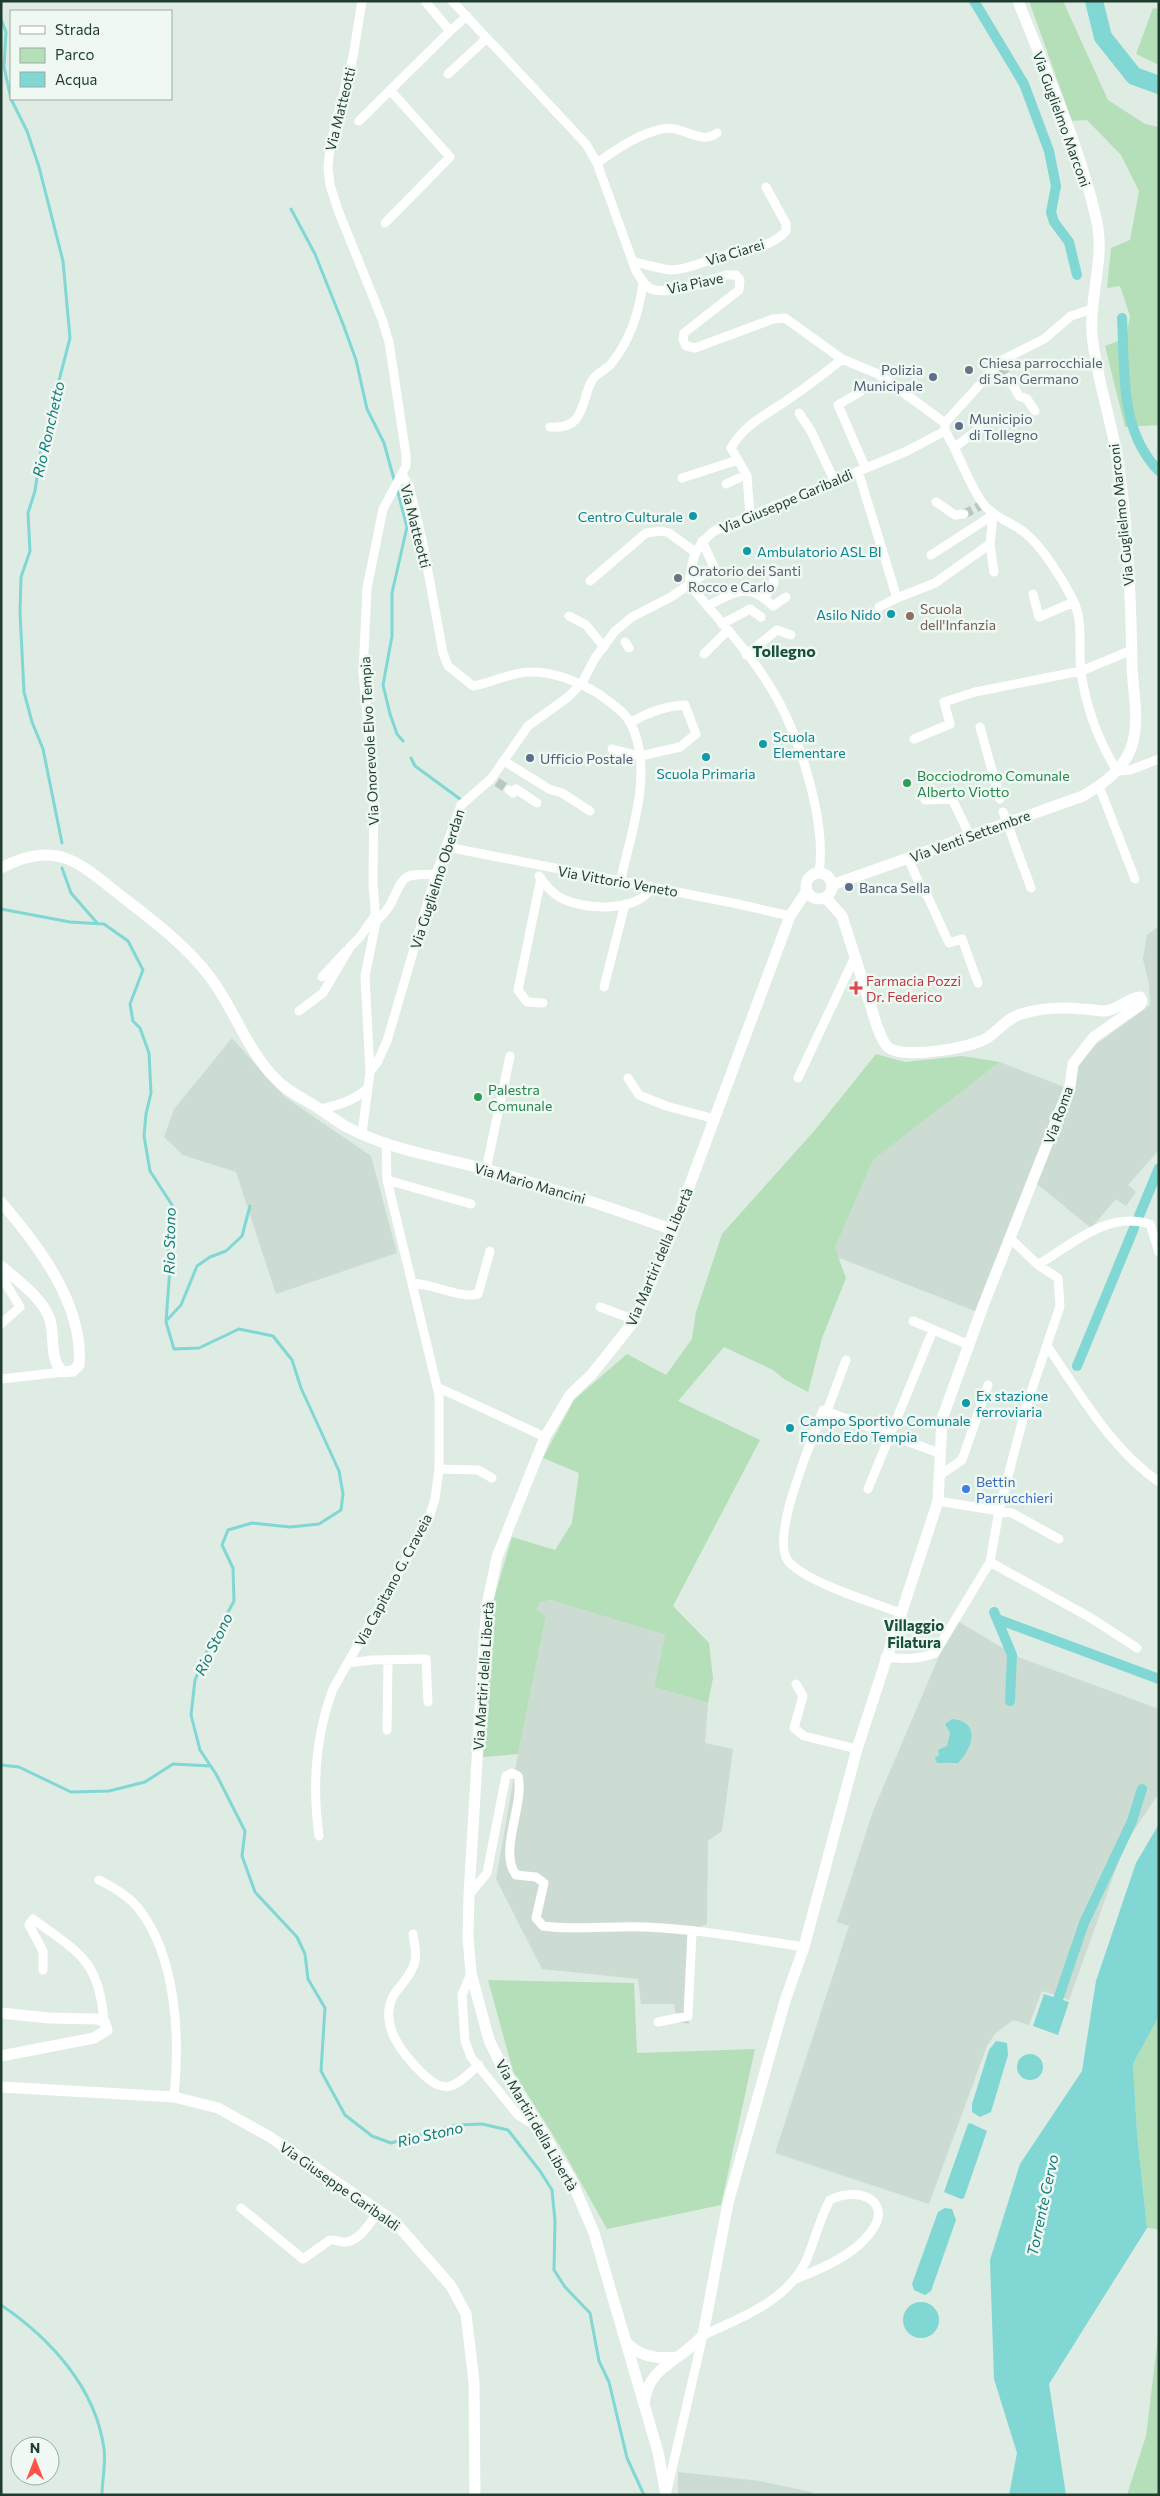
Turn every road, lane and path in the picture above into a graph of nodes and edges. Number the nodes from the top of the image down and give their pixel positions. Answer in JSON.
{"nodes":[{"id":1,"x":362,"y":1,"type":"edge"},
{"id":2,"x":425,"y":1,"type":"edge"},
{"id":3,"x":452,"y":1,"type":"edge"},
{"id":4,"x":1018,"y":1,"type":"edge"},
{"id":5,"x":467,"y":16,"type":"junction"},
{"id":6,"x":450,"y":31,"type":"junction"},
{"id":7,"x":487,"y":38,"type":"junction"},
{"id":8,"x":448,"y":74,"type":"dead end"},
{"id":9,"x":390,"y":90,"type":"junction"},
{"id":10,"x":359,"y":121,"type":"dead end"},
{"id":11,"x":717,"y":133,"type":"dead end"},
{"id":12,"x":597,"y":163,"type":"junction"},
{"id":13,"x":766,"y":187,"type":"dead end"},
{"id":14,"x":385,"y":223,"type":"dead end"},
{"id":15,"x":633,"y":262,"type":"junction"},
{"id":16,"x":643,"y":283,"type":"junction"},
{"id":17,"x":1092,"y":309,"type":"junction"},
{"id":18,"x":842,"y":359,"type":"junction"},
{"id":19,"x":1009,"y":378,"type":"tunnel mouth"},
{"id":20,"x":865,"y":385,"type":"dead end"},
{"id":21,"x":1035,"y":411,"type":"dead end"},
{"id":22,"x":799,"y":413,"type":"dead end"},
{"id":23,"x":977,"y":420,"type":"dead end"},
{"id":24,"x":550,"y":427,"type":"dead end"},
{"id":25,"x":945,"y":427,"type":"junction"},
{"id":26,"x":955,"y":447,"type":"junction"},
{"id":27,"x":738,"y":460,"type":"junction"},
{"id":28,"x":861,"y":469,"type":"junction"},
{"id":29,"x":402,"y":474,"type":"junction"},
{"id":30,"x":743,"y":477,"type":"junction"},
{"id":31,"x":682,"y":478,"type":"dead end"},
{"id":32,"x":834,"y":480,"type":"junction"},
{"id":33,"x":726,"y":484,"type":"dead end"},
{"id":34,"x":936,"y":502,"type":"dead end"},
{"id":35,"x":964,"y":514,"type":"dead end"},
{"id":36,"x":993,"y":515,"type":"junction"},
{"id":37,"x":750,"y":516,"type":"junction"},
{"id":38,"x":702,"y":541,"type":"junction"},
{"id":39,"x":990,"y":544,"type":"junction"},
{"id":40,"x":695,"y":552,"type":"junction"},
{"id":41,"x":931,"y":555,"type":"dead end"},
{"id":42,"x":773,"y":568,"type":"dead end"},
{"id":43,"x":994,"y":572,"type":"dead end"},
{"id":44,"x":590,"y":581,"type":"dead end"},
{"id":45,"x":689,"y":584,"type":"junction"},
{"id":46,"x":1033,"y":594,"type":"dead end"},
{"id":47,"x":786,"y":597,"type":"dead end"},
{"id":48,"x":764,"y":598,"type":"junction"},
{"id":49,"x":897,"y":598,"type":"junction"},
{"id":50,"x":1074,"y":602,"type":"junction"},
{"id":51,"x":707,"y":606,"type":"junction"},
{"id":52,"x":879,"y":607,"type":"dead end"},
{"id":53,"x":569,"y":616,"type":"dead end"},
{"id":54,"x":761,"y":617,"type":"dead end"},
{"id":55,"x":724,"y":628,"type":"junction"},
{"id":56,"x":790,"y":635,"type":"dead end"},
{"id":57,"x":604,"y":647,"type":"junction"},
{"id":58,"x":1132,"y":650,"type":"junction"},
{"id":59,"x":704,"y":654,"type":"dead end"},
{"id":60,"x":746,"y":655,"type":"junction"},
{"id":61,"x":1081,"y":671,"type":"junction"},
{"id":62,"x":582,"y":683,"type":"junction"},
{"id":63,"x":630,"y":723,"type":"junction"},
{"id":64,"x":980,"y":727,"type":"dead end"},
{"id":65,"x":914,"y":739,"type":"dead end"},
{"id":66,"x":612,"y":750,"type":"dead end"},
{"id":67,"x":640,"y":756,"type":"junction"},
{"id":68,"x":1159,"y":759,"type":"edge"},
{"id":69,"x":504,"y":761,"type":"junction"},
{"id":70,"x":1117,"y":771,"type":"junction"},
{"id":71,"x":1099,"y":786,"type":"junction"},
{"id":72,"x":509,"y":790,"type":"tunnel mouth"},
{"id":73,"x":1000,"y":799,"type":"dead end"},
{"id":74,"x":924,"y":800,"type":"dead end"},
{"id":75,"x":537,"y":802,"type":"dead end"},
{"id":76,"x":590,"y":811,"type":"dead end"},
{"id":77,"x":1003,"y":812,"type":"dead end"},
{"id":78,"x":1006,"y":824,"type":"junction"},
{"id":79,"x":970,"y":836,"type":"junction"},
{"id":80,"x":447,"y":847,"type":"junction"},
{"id":81,"x":908,"y":858,"type":"junction"},
{"id":82,"x":533,"y":866,"type":"junction"},
{"id":83,"x":1,"y":868,"type":"edge"},
{"id":84,"x":819,"y":873,"type":"junction"},
{"id":85,"x":436,"y":874,"type":"junction"},
{"id":86,"x":541,"y":878,"type":"junction"},
{"id":87,"x":1135,"y":879,"type":"dead end"},
{"id":88,"x":620,"y":882,"type":"junction"},
{"id":89,"x":832,"y":885,"type":"junction"},
{"id":90,"x":652,"y":887,"type":"junction"},
{"id":91,"x":1031,"y":888,"type":"dead end"},
{"id":92,"x":806,"y":892,"type":"junction"},
{"id":93,"x":826,"y":898,"type":"junction"},
{"id":94,"x":625,"y":904,"type":"junction"},
{"id":95,"x":790,"y":916,"type":"junction"},
{"id":96,"x":376,"y":918,"type":"junction"},
{"id":97,"x":350,"y":947,"type":"junction"},
{"id":98,"x":855,"y":957,"type":"junction"},
{"id":99,"x":322,"y":977,"type":"dead end"},
{"id":100,"x":978,"y":983,"type":"dead end"},
{"id":101,"x":604,"y":987,"type":"dead end"},
{"id":102,"x":543,"y":1003,"type":"dead end"},
{"id":103,"x":299,"y":1011,"type":"dead end"},
{"id":104,"x":510,"y":1056,"type":"dead end"},
{"id":105,"x":370,"y":1072,"type":"junction"},
{"id":106,"x":628,"y":1078,"type":"dead end"},
{"id":107,"x":798,"y":1078,"type":"dead end"},
{"id":108,"x":367,"y":1089,"type":"junction"},
{"id":109,"x":319,"y":1109,"type":"junction"},
{"id":110,"x":715,"y":1119,"type":"junction"},
{"id":111,"x":362,"y":1133,"type":"junction"},
{"id":112,"x":386,"y":1143,"type":"junction"},
{"id":113,"x":486,"y":1170,"type":"junction"},
{"id":114,"x":387,"y":1180,"type":"junction"},
{"id":115,"x":1,"y":1202,"type":"edge"},
{"id":116,"x":471,"y":1204,"type":"dead end"},
{"id":117,"x":673,"y":1230,"type":"junction"},
{"id":118,"x":1011,"y":1239,"type":"junction"},
{"id":119,"x":490,"y":1252,"type":"dead end"},
{"id":120,"x":1159,"y":1252,"type":"edge"},
{"id":121,"x":1038,"y":1265,"type":"junction"},
{"id":122,"x":3,"y":1267,"type":"edge"},
{"id":123,"x":412,"y":1283,"type":"junction"},
{"id":124,"x":600,"y":1307,"type":"dead end"},
{"id":125,"x":635,"y":1320,"type":"junction"},
{"id":126,"x":912,"y":1321,"type":"dead end"},
{"id":127,"x":1,"y":1324,"type":"edge"},
{"id":128,"x":933,"y":1330,"type":"junction"},
{"id":129,"x":969,"y":1344,"type":"junction"},
{"id":130,"x":1047,"y":1346,"type":"junction"},
{"id":131,"x":846,"y":1360,"type":"dead end"},
{"id":132,"x":63,"y":1372,"type":"junction"},
{"id":133,"x":1,"y":1379,"type":"edge"},
{"id":134,"x":988,"y":1385,"type":"dead end"},
{"id":135,"x":438,"y":1387,"type":"junction"},
{"id":136,"x":827,"y":1411,"type":"junction"},
{"id":137,"x":890,"y":1434,"type":"junction"},
{"id":138,"x":545,"y":1437,"type":"junction"},
{"id":139,"x":939,"y":1453,"type":"junction"},
{"id":140,"x":439,"y":1469,"type":"junction"},
{"id":141,"x":940,"y":1475,"type":"junction"},
{"id":142,"x":492,"y":1478,"type":"dead end"},
{"id":143,"x":1159,"y":1482,"type":"edge"},
{"id":144,"x":868,"y":1489,"type":"dead end"},
{"id":145,"x":938,"y":1501,"type":"junction"},
{"id":146,"x":999,"y":1511,"type":"junction"},
{"id":147,"x":1059,"y":1539,"type":"dead end"},
{"id":148,"x":990,"y":1562,"type":"junction"},
{"id":149,"x":900,"y":1612,"type":"junction"},
{"id":150,"x":1137,"y":1648,"type":"dead end"},
{"id":151,"x":885,"y":1657,"type":"junction"},
{"id":152,"x":388,"y":1660,"type":"junction"},
{"id":153,"x":348,"y":1663,"type":"junction"},
{"id":154,"x":796,"y":1684,"type":"dead end"},
{"id":155,"x":428,"y":1702,"type":"dead end"},
{"id":156,"x":387,"y":1730,"type":"dead end"},
{"id":157,"x":856,"y":1748,"type":"junction"},
{"id":158,"x":319,"y":1836,"type":"dead end"},
{"id":159,"x":99,"y":1880,"type":"dead end"},
{"id":160,"x":469,"y":1895,"type":"junction"},
{"id":161,"x":692,"y":1931,"type":"junction"},
{"id":162,"x":413,"y":1934,"type":"dead end"},
{"id":163,"x":804,"y":1946,"type":"junction"},
{"id":164,"x":44,"y":1970,"type":"dead end"},
{"id":165,"x":471,"y":1973,"type":"junction"},
{"id":166,"x":1,"y":2013,"type":"edge"},
{"id":167,"x":104,"y":2021,"type":"junction"},
{"id":168,"x":658,"y":2022,"type":"dead end"},
{"id":169,"x":1,"y":2056,"type":"edge"},
{"id":170,"x":478,"y":2065,"type":"junction"},
{"id":171,"x":1,"y":2087,"type":"edge"},
{"id":172,"x":174,"y":2097,"type":"junction"},
{"id":173,"x":539,"y":2128,"type":"junction"},
{"id":174,"x":241,"y":2208,"type":"dead end"},
{"id":175,"x":379,"y":2211,"type":"junction"},
{"id":176,"x":794,"y":2280,"type":"junction"},
{"id":177,"x":703,"y":2335,"type":"junction"},
{"id":178,"x":627,"y":2343,"type":"junction"},
{"id":179,"x":679,"y":2356,"type":"junction"},
{"id":180,"x":656,"y":2358,"type":"junction"},
{"id":181,"x":634,"y":2370,"type":"junction"},
{"id":182,"x":658,"y":2371,"type":"junction"},
{"id":183,"x":644,"y":2405,"type":"junction"},
{"id":184,"x":475,"y":2495,"type":"edge"},
{"id":185,"x":666,"y":2495,"type":"edge"}],
"edges":[{"from":1,"to":29,"type":"street","name":"Via Matteotti"},
{"from":2,"to":6,"type":"street"},
{"from":3,"to":5,"type":"street"},
{"from":4,"to":17,"type":"street","name":"Via Guglielmo Marconi"},
{"from":5,"to":6,"type":"street"},
{"from":5,"to":7,"type":"street"},
{"from":6,"to":9,"type":"street"},
{"from":7,"to":8,"type":"street"},
{"from":7,"to":12,"type":"street"},
{"from":9,"to":10,"type":"street"},
{"from":9,"to":14,"type":"street"},
{"from":11,"to":12,"type":"street"},
{"from":12,"to":15,"type":"street"},
{"from":13,"to":15,"type":"street","name":"Via Ciarei"},
{"from":15,"to":16,"type":"street"},
{"from":16,"to":18,"type":"street","name":"Via Piave"},
{"from":16,"to":24,"type":"street"},
{"from":17,"to":25,"type":"street","name":"Via Giuseppe Garibaldi"},
{"from":17,"to":58,"type":"street","name":"Via Guglielmo Marconi"},
{"from":18,"to":25,"type":"street","name":"Via Piave"},
{"from":18,"to":27,"type":"street"},
{"from":19,"to":21,"type":"street"},
{"from":20,"to":28,"type":"street"},
{"from":22,"to":32,"type":"street"},
{"from":23,"to":26,"type":"street"},
{"from":25,"to":26,"type":"street"},
{"from":25,"to":28,"type":"street","name":"Via Giuseppe Garibaldi"},
{"from":26,"to":36,"type":"street"},
{"from":27,"to":30,"type":"street"},
{"from":27,"to":31,"type":"street"},
{"from":28,"to":32,"type":"street","name":"Via Giuseppe Garibaldi"},
{"from":28,"to":49,"type":"street"},
{"from":29,"to":62,"type":"street","name":"Via Matteotti"},
{"from":29,"to":96,"type":"street","name":"Via Onorevole Elvo Tempia"},
{"from":30,"to":33,"type":"street"},
{"from":30,"to":37,"type":"street"},
{"from":32,"to":37,"type":"street","name":"Via Giuseppe Garibaldi"},
{"from":34,"to":35,"type":"street"},
{"from":36,"to":39,"type":"street"},
{"from":36,"to":41,"type":"street"},
{"from":36,"to":50,"type":"street"},
{"from":37,"to":38,"type":"street","name":"Via Giuseppe Garibaldi"},
{"from":38,"to":40,"type":"street","name":"Via Giuseppe Garibaldi"},
{"from":38,"to":45,"type":"street","name":"Via Guglielmo Oberdan"},
{"from":39,"to":43,"type":"street"},
{"from":39,"to":49,"type":"street"},
{"from":40,"to":44,"type":"street"},
{"from":40,"to":45,"type":"street","name":"Via Giuseppe Garibaldi"},
{"from":42,"to":48,"type":"street"},
{"from":45,"to":51,"type":"street"},
{"from":45,"to":57,"type":"street","name":"Via Guglielmo Oberdan"},
{"from":46,"to":50,"type":"street"},
{"from":47,"to":48,"type":"street"},
{"from":48,"to":51,"type":"street"},
{"from":49,"to":52,"type":"street"},
{"from":50,"to":61,"type":"street"},
{"from":51,"to":55,"type":"street"},
{"from":53,"to":57,"type":"street"},
{"from":54,"to":55,"type":"street"},
{"from":55,"to":59,"type":"street"},
{"from":55,"to":60,"type":"street"},
{"from":56,"to":60,"type":"street"},
{"from":57,"to":62,"type":"street","name":"Via Guglielmo Oberdan"},
{"from":58,"to":61,"type":"street"},
{"from":58,"to":70,"type":"street","name":"Via Guglielmo Marconi"},
{"from":60,"to":84,"type":"street"},
{"from":61,"to":65,"type":"street"},
{"from":61,"to":70,"type":"street"},
{"from":62,"to":63,"type":"street","name":"Via Matteotti"},
{"from":62,"to":69,"type":"street","name":"Via Guglielmo Oberdan"},
{"from":63,"to":67,"type":"street","name":"Via Matteotti"},
{"from":63,"to":67,"type":"street"},
{"from":64,"to":73,"type":"street"},
{"from":66,"to":67,"type":"street"},
{"from":67,"to":88,"type":"street","name":"Via Matteotti"},
{"from":68,"to":70,"type":"street","name":"Via Venti Settembre"},
{"from":69,"to":76,"type":"street"},
{"from":69,"to":80,"type":"street","name":"Via Guglielmo Oberdan"},
{"from":70,"to":71,"type":"street","name":"Via Venti Settembre"},
{"from":71,"to":78,"type":"street","name":"Via Venti Settembre"},
{"from":71,"to":87,"type":"street"},
{"from":72,"to":75,"type":"street"},
{"from":74,"to":79,"type":"street"},
{"from":77,"to":78,"type":"street"},
{"from":78,"to":79,"type":"street","name":"Via Venti Settembre"},
{"from":78,"to":91,"type":"street"},
{"from":79,"to":81,"type":"street","name":"Via Venti Settembre"},
{"from":80,"to":82,"type":"street","name":"Via Vittorio Veneto"},
{"from":80,"to":85,"type":"street","name":"Via Guglielmo Oberdan"},
{"from":81,"to":89,"type":"street","name":"Via Venti Settembre"},
{"from":81,"to":100,"type":"street"},
{"from":82,"to":86,"type":"street"},
{"from":82,"to":88,"type":"street","name":"Via Vittorio Veneto"},
{"from":83,"to":109,"type":"street"},
{"from":84,"to":89,"type":"street"},
{"from":84,"to":92,"type":"street"},
{"from":85,"to":96,"type":"street"},
{"from":85,"to":105,"type":"street","name":"Via Guglielmo Oberdan"},
{"from":86,"to":94,"type":"street"},
{"from":86,"to":102,"type":"street"},
{"from":88,"to":90,"type":"street","name":"Via Vittorio Veneto"},
{"from":89,"to":93,"type":"street"},
{"from":90,"to":94,"type":"street"},
{"from":90,"to":95,"type":"street","name":"Via Vittorio Veneto"},
{"from":92,"to":93,"type":"street"},
{"from":92,"to":95,"type":"street","name":"Via Martiri della Libertà"},
{"from":93,"to":98,"type":"street","name":"Via Roma"},
{"from":94,"to":101,"type":"street"},
{"from":95,"to":110,"type":"street","name":"Via Martiri della Libertà"},
{"from":96,"to":97,"type":"street"},
{"from":96,"to":105,"type":"street","name":"Via Onorevole Elvo Tempia"},
{"from":97,"to":99,"type":"street"},
{"from":97,"to":103,"type":"street"},
{"from":98,"to":107,"type":"street"},
{"from":98,"to":118,"type":"street","name":"Via Roma"},
{"from":104,"to":113,"type":"street"},
{"from":105,"to":108,"type":"street","name":"Via Guglielmo Oberdan"},
{"from":106,"to":110,"type":"street"},
{"from":108,"to":109,"type":"street"},
{"from":108,"to":111,"type":"street","name":"Via Guglielmo Oberdan"},
{"from":109,"to":111,"type":"street"},
{"from":110,"to":117,"type":"street","name":"Via Martiri della Libertà"},
{"from":111,"to":112,"type":"street"},
{"from":112,"to":113,"type":"street","name":"Via Mario Mancini"},
{"from":112,"to":114,"type":"street","name":"Via Capitano G. Craveia"},
{"from":113,"to":117,"type":"street","name":"Via Mario Mancini"},
{"from":114,"to":116,"type":"street"},
{"from":114,"to":123,"type":"street","name":"Via Capitano G. Craveia"},
{"from":115,"to":132,"type":"street"},
{"from":117,"to":125,"type":"street","name":"Via Martiri della Libertà"},
{"from":118,"to":121,"type":"street"},
{"from":118,"to":129,"type":"street","name":"Via Roma"},
{"from":119,"to":123,"type":"street"},
{"from":120,"to":121,"type":"street"},
{"from":121,"to":130,"type":"street"},
{"from":122,"to":127,"type":"street"},
{"from":122,"to":132,"type":"street"},
{"from":123,"to":135,"type":"street","name":"Via Capitano G. Craveia"},
{"from":124,"to":125,"type":"street"},
{"from":125,"to":138,"type":"street","name":"Via Martiri della Libertà"},
{"from":126,"to":128,"type":"street"},
{"from":128,"to":129,"type":"street"},
{"from":128,"to":137,"type":"street"},
{"from":129,"to":139,"type":"street","name":"Via Roma"},
{"from":130,"to":143,"type":"street"},
{"from":130,"to":146,"type":"street"},
{"from":131,"to":136,"type":"street"},
{"from":132,"to":133,"type":"street"},
{"from":134,"to":141,"type":"street"},
{"from":135,"to":138,"type":"street"},
{"from":135,"to":140,"type":"street","name":"Via Capitano G. Craveia"},
{"from":136,"to":137,"type":"street"},
{"from":136,"to":149,"type":"street"},
{"from":137,"to":139,"type":"street"},
{"from":137,"to":144,"type":"street"},
{"from":138,"to":160,"type":"street","name":"Via Martiri della Libertà"},
{"from":139,"to":141,"type":"street","name":"Via Roma"},
{"from":140,"to":142,"type":"street"},
{"from":140,"to":153,"type":"street","name":"Via Capitano G. Craveia"},
{"from":141,"to":145,"type":"street","name":"Via Roma"},
{"from":145,"to":146,"type":"street"},
{"from":145,"to":149,"type":"street","name":"Via Roma"},
{"from":146,"to":147,"type":"street"},
{"from":146,"to":148,"type":"street"},
{"from":148,"to":150,"type":"street"},
{"from":148,"to":151,"type":"street"},
{"from":149,"to":151,"type":"street","name":"Via Roma"},
{"from":151,"to":157,"type":"street","name":"Via Roma"},
{"from":152,"to":153,"type":"street"},
{"from":152,"to":155,"type":"street"},
{"from":152,"to":156,"type":"street"},
{"from":153,"to":158,"type":"street","name":"Via Capitano G. Craveia"},
{"from":154,"to":157,"type":"street"},
{"from":157,"to":163,"type":"street","name":"Via Roma"},
{"from":159,"to":172,"type":"street"},
{"from":160,"to":161,"type":"street"},
{"from":160,"to":165,"type":"street","name":"Via Martiri della Libertà"},
{"from":161,"to":163,"type":"street"},
{"from":161,"to":168,"type":"street"},
{"from":162,"to":170,"type":"street"},
{"from":163,"to":177,"type":"street","name":"Via Roma"},
{"from":164,"to":167,"type":"street"},
{"from":165,"to":170,"type":"street"},
{"from":165,"to":173,"type":"street","name":"Via Martiri della Libertà"},
{"from":166,"to":167,"type":"street"},
{"from":167,"to":169,"type":"street"},
{"from":170,"to":173,"type":"street"},
{"from":171,"to":172,"type":"street","name":"Via Giuseppe Garibaldi"},
{"from":172,"to":175,"type":"street","name":"Via Giuseppe Garibaldi"},
{"from":173,"to":178,"type":"street","name":"Via Martiri della Libertà"},
{"from":174,"to":175,"type":"street"},
{"from":175,"to":184,"type":"street","name":"Via Giuseppe Garibaldi"},
{"from":176,"to":176,"type":"street"},
{"from":176,"to":177,"type":"street"},
{"from":177,"to":179,"type":"street"},
{"from":177,"to":185,"type":"street"},
{"from":178,"to":180,"type":"street"},
{"from":178,"to":181,"type":"street","name":"Via Martiri della Libertà"},
{"from":179,"to":180,"type":"street"},
{"from":179,"to":182,"type":"street"},
{"from":180,"to":181,"type":"street"},
{"from":181,"to":182,"type":"street"},
{"from":181,"to":183,"type":"street","name":"Via Martiri della Libertà"},
{"from":182,"to":183,"type":"street"},
{"from":183,"to":185,"type":"street","name":"Via Martiri della Libertà"}]}
